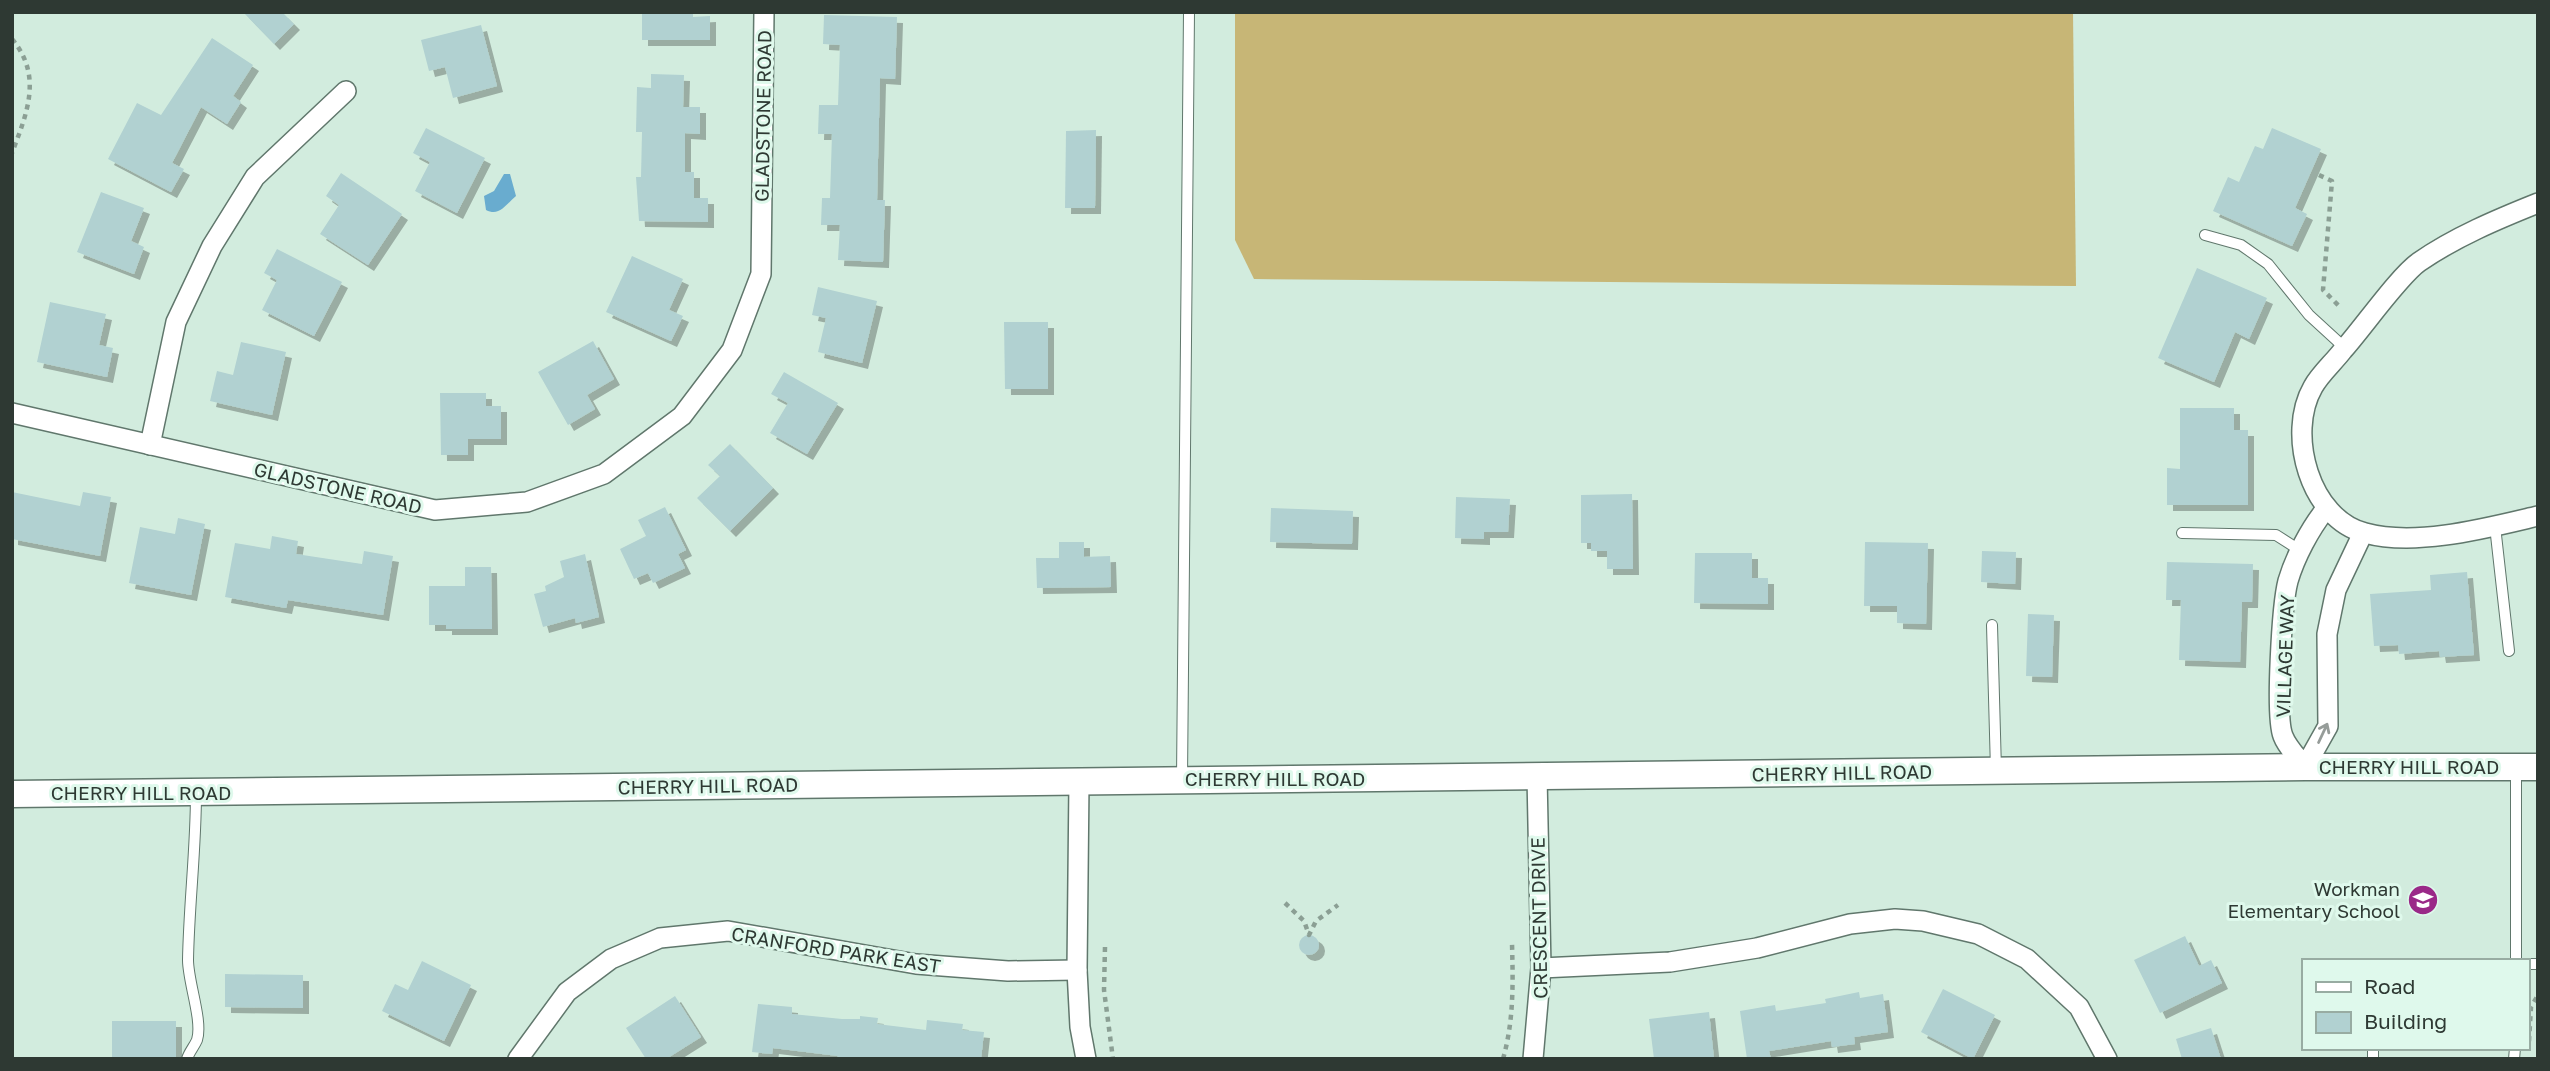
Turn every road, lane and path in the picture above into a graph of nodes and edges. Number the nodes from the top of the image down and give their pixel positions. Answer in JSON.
{"nodes":[{"id":1,"x":764,"y":12,"type":"edge"},
{"id":2,"x":1189,"y":12,"type":"edge"},
{"id":3,"x":12,"y":39,"type":"edge"},
{"id":4,"x":345,"y":91,"type":"dead end"},
{"id":5,"x":12,"y":153,"type":"edge"},
{"id":6,"x":2319,"y":175,"type":"dead end"},
{"id":7,"x":2538,"y":202,"type":"edge"},
{"id":8,"x":2205,"y":235,"type":"dead end"},
{"id":9,"x":2341,"y":308,"type":"dead end"},
{"id":10,"x":2345,"y":348,"type":"junction"},
{"id":11,"x":12,"y":413,"type":"edge"},
{"id":12,"x":150,"y":445,"type":"junction"},
{"id":13,"x":2325,"y":510,"type":"junction"},
{"id":14,"x":2538,"y":516,"type":"edge"},
{"id":15,"x":2495,"y":526,"type":"junction"},
{"id":16,"x":2182,"y":533,"type":"dead end"},
{"id":17,"x":2362,"y":533,"type":"junction"},
{"id":18,"x":2301,"y":551,"type":"junction"},
{"id":19,"x":1992,"y":625,"type":"dead end"},
{"id":20,"x":2509,"y":652,"type":"dead end"},
{"id":21,"x":2305,"y":767,"type":"junction"},
{"id":22,"x":2527,"y":767,"type":"edge"},
{"id":23,"x":1996,"y":771,"type":"junction"},
{"id":24,"x":1537,"y":776,"type":"junction"},
{"id":25,"x":1182,"y":779,"type":"junction"},
{"id":26,"x":1079,"y":782,"type":"junction"},
{"id":27,"x":196,"y":792,"type":"junction"},
{"id":28,"x":12,"y":794,"type":"edge"},
{"id":29,"x":1285,"y":903,"type":"dead end"},
{"id":30,"x":1338,"y":905,"type":"dead end"},
{"id":31,"x":1512,"y":943,"type":"dead end"},
{"id":32,"x":1105,"y":947,"type":"dead end"},
{"id":33,"x":2516,"y":959,"type":"edge"},
{"id":34,"x":1541,"y":968,"type":"junction"},
{"id":35,"x":1077,"y":970,"type":"junction"},
{"id":36,"x":2538,"y":995,"type":"edge"},
{"id":37,"x":2529,"y":1054,"type":"dead end"},
{"id":38,"x":187,"y":1059,"type":"edge"},
{"id":39,"x":519,"y":1059,"type":"edge"},
{"id":40,"x":1086,"y":1059,"type":"edge"},
{"id":41,"x":1113,"y":1059,"type":"edge"},
{"id":42,"x":1503,"y":1059,"type":"edge"},
{"id":43,"x":1533,"y":1059,"type":"edge"},
{"id":44,"x":2107,"y":1059,"type":"edge"}],
"edges":[{"from":1,"to":12,"type":"street","name":"GLADSTONE ROAD"},
{"from":2,"to":25,"type":"lane"},
{"from":3,"to":5,"type":"path"},
{"from":4,"to":12,"type":"street"},
{"from":6,"to":9,"type":"path"},
{"from":7,"to":10,"type":"street"},
{"from":8,"to":10,"type":"lane"},
{"from":10,"to":13,"type":"street"},
{"from":11,"to":12,"type":"street","name":"GLADSTONE ROAD"},
{"from":13,"to":17,"type":"street"},
{"from":13,"to":18,"type":"street","name":"VILLAGE WAY"},
{"from":14,"to":15,"type":"street"},
{"from":15,"to":17,"type":"street"},
{"from":15,"to":20,"type":"lane"},
{"from":16,"to":18,"type":"lane"},
{"from":21,"to":17,"type":"street","one_way":true},
{"from":18,"to":21,"type":"street","name":"VILLAGE WAY"},
{"from":19,"to":23,"type":"lane"},
{"from":21,"to":22,"type":"main road","name":"CHERRY HILL ROAD"},
{"from":21,"to":23,"type":"main road","name":"CHERRY HILL ROAD"},
{"from":22,"to":33,"type":"lane"},
{"from":23,"to":24,"type":"main road","name":"CHERRY HILL ROAD"},
{"from":24,"to":25,"type":"main road","name":"CHERRY HILL ROAD"},
{"from":24,"to":34,"type":"street","name":"CRESCENT DRIVE"},
{"from":25,"to":26,"type":"main road","name":"CHERRY HILL ROAD"},
{"from":26,"to":27,"type":"main road","name":"CHERRY HILL ROAD"},
{"from":26,"to":35,"type":"street"},
{"from":27,"to":28,"type":"main road","name":"CHERRY HILL ROAD"},
{"from":27,"to":38,"type":"lane"},
{"from":29,"to":30,"type":"path"},
{"from":31,"to":42,"type":"path"},
{"from":32,"to":41,"type":"path"},
{"from":34,"to":43,"type":"street","name":"CRESCENT DRIVE"},
{"from":34,"to":44,"type":"street"},
{"from":35,"to":39,"type":"street","name":"CRANFORD PARK EAST"},
{"from":35,"to":40,"type":"street"},
{"from":36,"to":37,"type":"path"}]}
